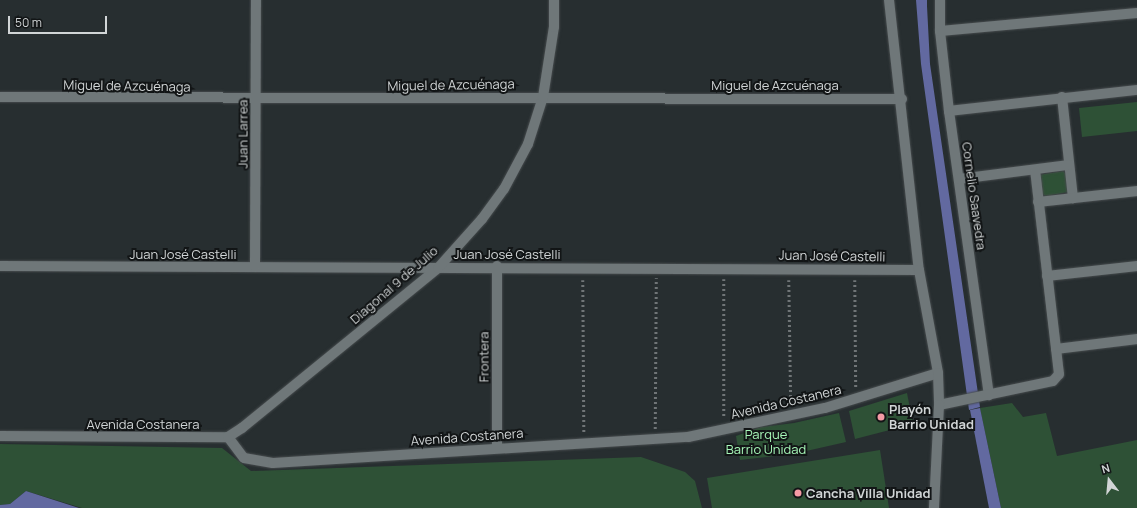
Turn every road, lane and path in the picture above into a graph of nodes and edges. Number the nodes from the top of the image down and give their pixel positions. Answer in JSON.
{"nodes":[{"id":1,"x":256,"y":0,"type":"edge"},
{"id":2,"x":554,"y":0,"type":"edge"},
{"id":3,"x":889,"y":0,"type":"edge"},
{"id":4,"x":940,"y":0,"type":"edge"},
{"id":5,"x":1137,"y":13,"type":"edge"},
{"id":6,"x":940,"y":31,"type":"junction"},
{"id":7,"x":1137,"y":90,"type":"edge"},
{"id":8,"x":0,"y":97,"type":"edge"},
{"id":9,"x":543,"y":97,"type":"junction"},
{"id":10,"x":1062,"y":97,"type":"junction"},
{"id":11,"x":902,"y":99,"type":"junction"},
{"id":12,"x":256,"y":100,"type":"junction"},
{"id":13,"x":949,"y":111,"type":"junction"},
{"id":14,"x":1069,"y":165,"type":"junction"},
{"id":15,"x":1035,"y":170,"type":"junction"},
{"id":16,"x":959,"y":179,"type":"junction"},
{"id":17,"x":1137,"y":190,"type":"edge"},
{"id":18,"x":1073,"y":198,"type":"junction"},
{"id":19,"x":1038,"y":202,"type":"junction"},
{"id":20,"x":0,"y":266,"type":"edge"},
{"id":21,"x":497,"y":266,"type":"junction"},
{"id":22,"x":1137,"y":266,"type":"edge"},
{"id":23,"x":255,"y":267,"type":"junction"},
{"id":24,"x":582,"y":267,"type":"junction"},
{"id":25,"x":438,"y":268,"type":"junction"},
{"id":26,"x":656,"y":268,"type":"junction"},
{"id":27,"x":724,"y":268,"type":"junction"},
{"id":28,"x":789,"y":269,"type":"junction"},
{"id":29,"x":855,"y":270,"type":"junction"},
{"id":30,"x":919,"y":270,"type":"junction"},
{"id":31,"x":1047,"y":276,"type":"junction"},
{"id":32,"x":1137,"y":339,"type":"edge"},
{"id":33,"x":1056,"y":349,"type":"junction"},
{"id":34,"x":938,"y":373,"type":"junction"},
{"id":35,"x":989,"y":395,"type":"junction"},
{"id":36,"x":856,"y":398,"type":"junction"},
{"id":37,"x":939,"y":405,"type":"junction"},
{"id":38,"x":791,"y":415,"type":"junction"},
{"id":39,"x":724,"y":429,"type":"junction"},
{"id":40,"x":0,"y":436,"type":"edge"},
{"id":41,"x":228,"y":437,"type":"junction"},
{"id":42,"x":655,"y":439,"type":"junction"},
{"id":43,"x":584,"y":442,"type":"junction"},
{"id":44,"x":497,"y":448,"type":"junction"},
{"id":45,"x":934,"y":508,"type":"edge"}],
"edges":[{"from":1,"to":12,"type":"street","name":"Juan Larrea"},
{"from":2,"to":9,"type":"street","name":"Diagonal 9 de Julio"},
{"from":3,"to":11,"type":"street"},
{"from":4,"to":6,"type":"street","name":"Cornelio Saavedra"},
{"from":5,"to":6,"type":"street"},
{"from":6,"to":13,"type":"street","name":"Cornelio Saavedra"},
{"from":7,"to":10,"type":"street"},
{"from":8,"to":12,"type":"street","name":"Miguel de Azcuénaga"},
{"from":9,"to":11,"type":"street","name":"Miguel de Azcuénaga"},
{"from":9,"to":12,"type":"street","name":"Miguel de Azcuénaga"},
{"from":9,"to":25,"type":"street","name":"Diagonal 9 de Julio"},
{"from":10,"to":13,"type":"street"},
{"from":10,"to":14,"type":"street"},
{"from":11,"to":30,"type":"street"},
{"from":12,"to":23,"type":"street","name":"Juan Larrea"},
{"from":13,"to":16,"type":"street","name":"Cornelio Saavedra"},
{"from":14,"to":15,"type":"street"},
{"from":14,"to":18,"type":"street"},
{"from":15,"to":16,"type":"street"},
{"from":15,"to":19,"type":"street"},
{"from":16,"to":35,"type":"street","name":"Cornelio Saavedra"},
{"from":17,"to":18,"type":"street"},
{"from":18,"to":19,"type":"street"},
{"from":19,"to":31,"type":"street"},
{"from":20,"to":23,"type":"street","name":"Juan José Castelli"},
{"from":21,"to":24,"type":"street","name":"Juan José Castelli"},
{"from":21,"to":25,"type":"street","name":"Juan José Castelli"},
{"from":21,"to":44,"type":"street","name":"Frontera"},
{"from":22,"to":31,"type":"street"},
{"from":23,"to":25,"type":"street","name":"Juan José Castelli"},
{"from":24,"to":26,"type":"street","name":"Juan José Castelli"},
{"from":24,"to":43,"type":"path"},
{"from":25,"to":41,"type":"street","name":"Diagonal 9 de Julio"},
{"from":26,"to":27,"type":"street","name":"Juan José Castelli"},
{"from":26,"to":42,"type":"path"},
{"from":27,"to":28,"type":"street","name":"Juan José Castelli"},
{"from":27,"to":39,"type":"path"},
{"from":28,"to":29,"type":"street","name":"Juan José Castelli"},
{"from":28,"to":38,"type":"path"},
{"from":29,"to":30,"type":"street","name":"Juan José Castelli"},
{"from":29,"to":36,"type":"path"},
{"from":30,"to":34,"type":"street"},
{"from":31,"to":33,"type":"street"},
{"from":32,"to":33,"type":"street"},
{"from":33,"to":35,"type":"street"},
{"from":34,"to":36,"type":"street","name":"Avenida Costanera"},
{"from":34,"to":37,"type":"street"},
{"from":35,"to":37,"type":"street"},
{"from":36,"to":38,"type":"street","name":"Avenida Costanera"},
{"from":37,"to":45,"type":"street"},
{"from":38,"to":39,"type":"street","name":"Avenida Costanera"},
{"from":39,"to":42,"type":"street","name":"Avenida Costanera"},
{"from":40,"to":41,"type":"street","name":"Avenida Costanera"},
{"from":41,"to":44,"type":"street","name":"Avenida Costanera"},
{"from":42,"to":43,"type":"street","name":"Avenida Costanera"},
{"from":43,"to":44,"type":"street","name":"Avenida Costanera"}]}
